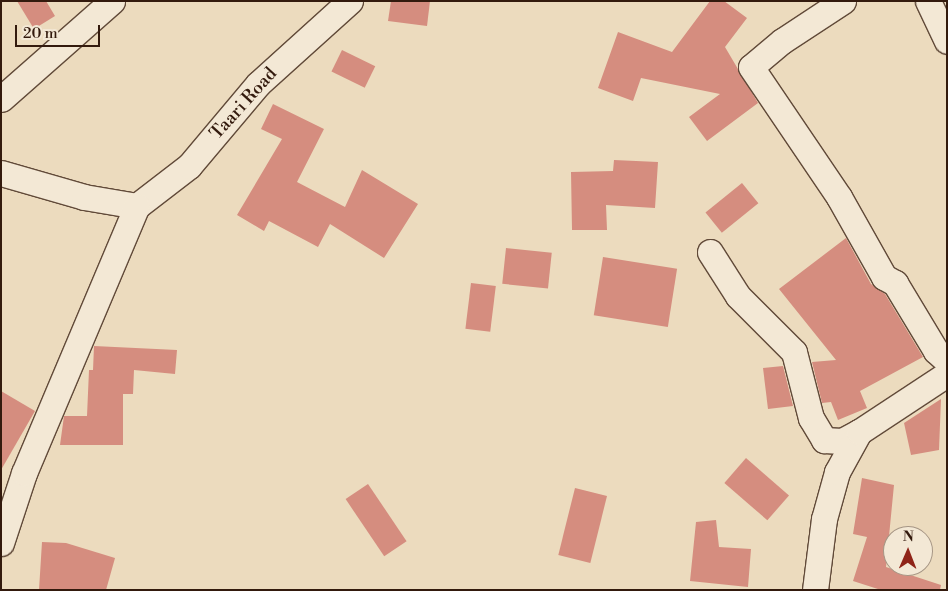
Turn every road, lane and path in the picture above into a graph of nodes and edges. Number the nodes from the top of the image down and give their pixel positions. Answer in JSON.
{"nodes":[{"id":1,"x":112,"y":1,"type":"edge"},
{"id":2,"x":350,"y":1,"type":"edge"},
{"id":3,"x":843,"y":1,"type":"edge"},
{"id":4,"x":928,"y":1,"type":"edge"},
{"id":5,"x":947,"y":41,"type":"edge"},
{"id":6,"x":1,"y":99,"type":"edge"},
{"id":7,"x":1,"y":173,"type":"edge"},
{"id":8,"x":138,"y":206,"type":"junction"},
{"id":9,"x":710,"y":252,"type":"dead end"},
{"id":10,"x":947,"y":361,"type":"edge"},
{"id":11,"x":947,"y":374,"type":"edge"},
{"id":12,"x":859,"y":432,"type":"junction"},
{"id":13,"x":1,"y":543,"type":"edge"},
{"id":14,"x":815,"y":590,"type":"edge"}],
"edges":[{"from":1,"to":6,"type":"street"},
{"from":2,"to":8,"type":"street","name":"Taari Road"},
{"from":3,"to":10,"type":"street"},
{"from":4,"to":5,"type":"street"},
{"from":7,"to":8,"type":"street"},
{"from":8,"to":13,"type":"street"},
{"from":9,"to":12,"type":"street"},
{"from":11,"to":12,"type":"street"},
{"from":12,"to":14,"type":"street"}]}
